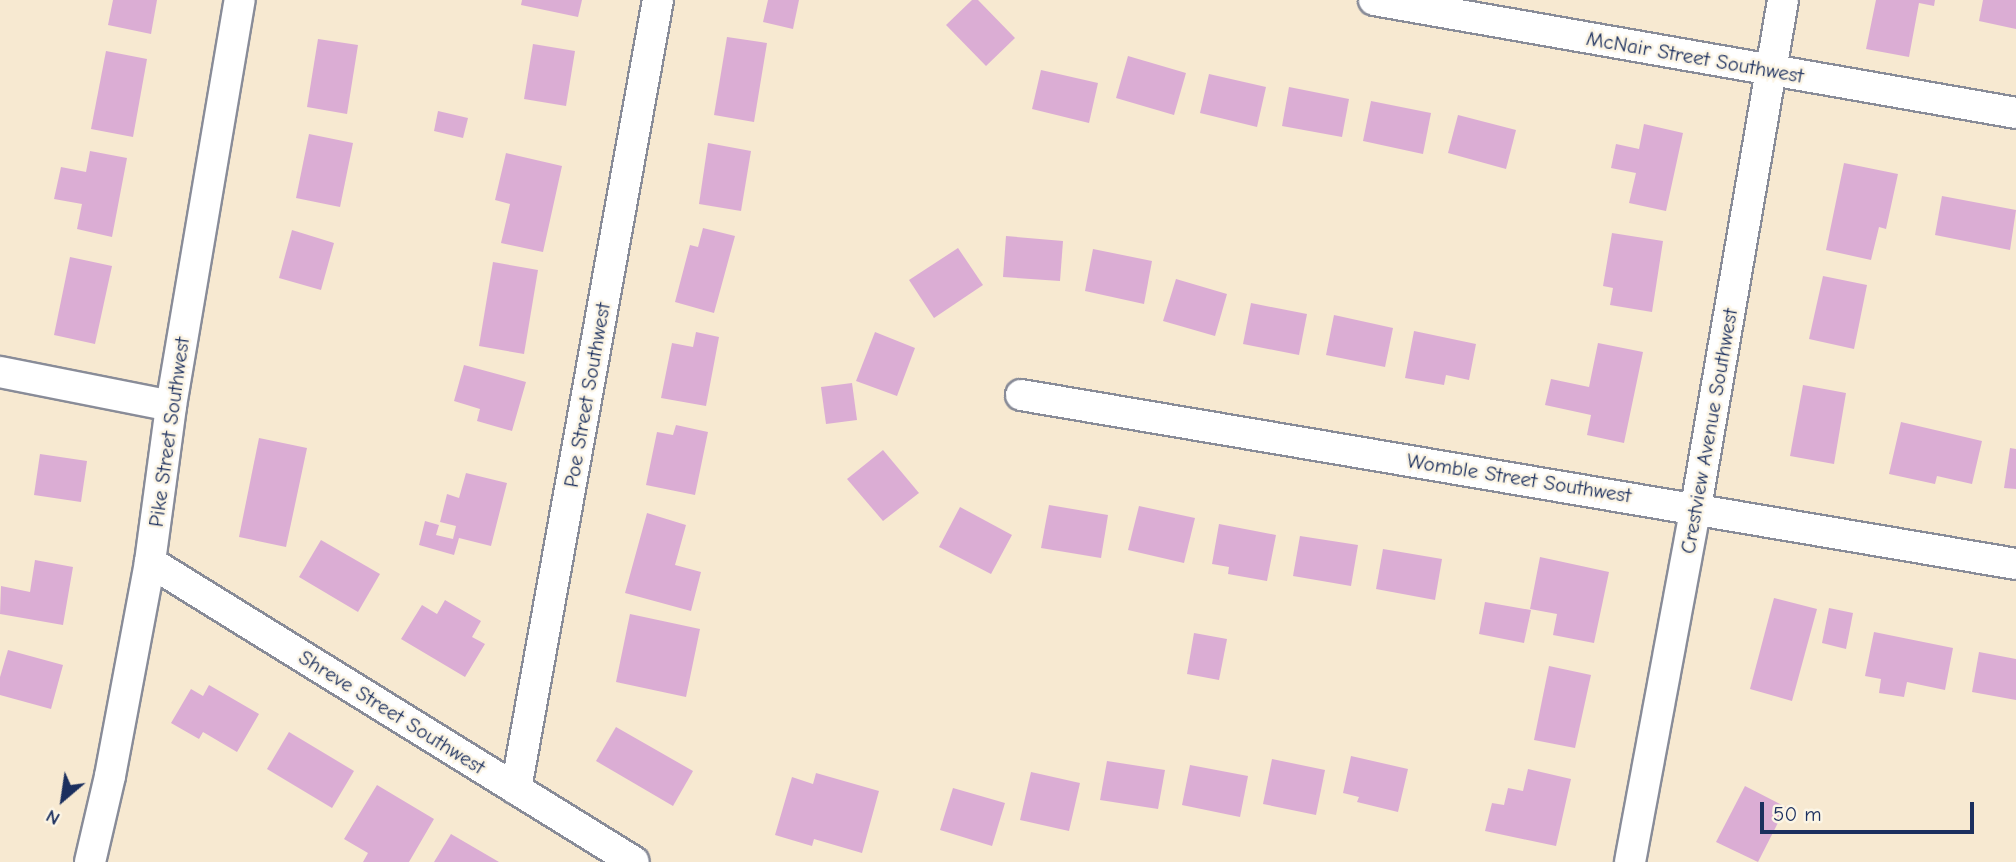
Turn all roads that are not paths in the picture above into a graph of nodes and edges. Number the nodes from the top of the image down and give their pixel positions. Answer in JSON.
{"nodes":[{"id":1,"x":240,"y":0,"type":"edge"},
{"id":2,"x":658,"y":0,"type":"edge"},
{"id":3,"x":1374,"y":0,"type":"edge"},
{"id":4,"x":1783,"y":0,"type":"edge"},
{"id":5,"x":1771,"y":70,"type":"junction"},
{"id":6,"x":2016,"y":113,"type":"edge"},
{"id":7,"x":0,"y":372,"type":"edge"},
{"id":8,"x":1021,"y":395,"type":"dead end"},
{"id":9,"x":171,"y":406,"type":"junction"},
{"id":10,"x":1696,"y":507,"type":"junction"},
{"id":11,"x":150,"y":562,"type":"junction"},
{"id":12,"x":2016,"y":564,"type":"edge"},
{"id":13,"x":516,"y":789,"type":"junction"},
{"id":14,"x":90,"y":862,"type":"edge"},
{"id":15,"x":634,"y":862,"type":"edge"},
{"id":16,"x":1630,"y":862,"type":"edge"}],
"edges":[{"from":1,"to":9,"type":"street","name":"Pike Street Southwest"},
{"from":2,"to":13,"type":"street","name":"Poe Street Southwest"},
{"from":3,"to":5,"type":"street","name":"McNair Street Southwest"},
{"from":4,"to":5,"type":"street","name":"Crestview Avenue Southwest"},
{"from":5,"to":6,"type":"street","name":"McNair Street Southwest"},
{"from":5,"to":10,"type":"street","name":"Crestview Avenue Southwest"},
{"from":7,"to":9,"type":"street"},
{"from":8,"to":10,"type":"street","name":"Womble Street Southwest"},
{"from":9,"to":11,"type":"street","name":"Pike Street Southwest"},
{"from":10,"to":12,"type":"street","name":"Womble Street Southwest"},
{"from":10,"to":16,"type":"street","name":"Crestview Avenue Southwest"},
{"from":11,"to":13,"type":"street","name":"Shreve Street Southwest"},
{"from":11,"to":14,"type":"street","name":"Pike Street Southwest"},
{"from":13,"to":15,"type":"street","name":"Shreve Street Southwest"}]}
